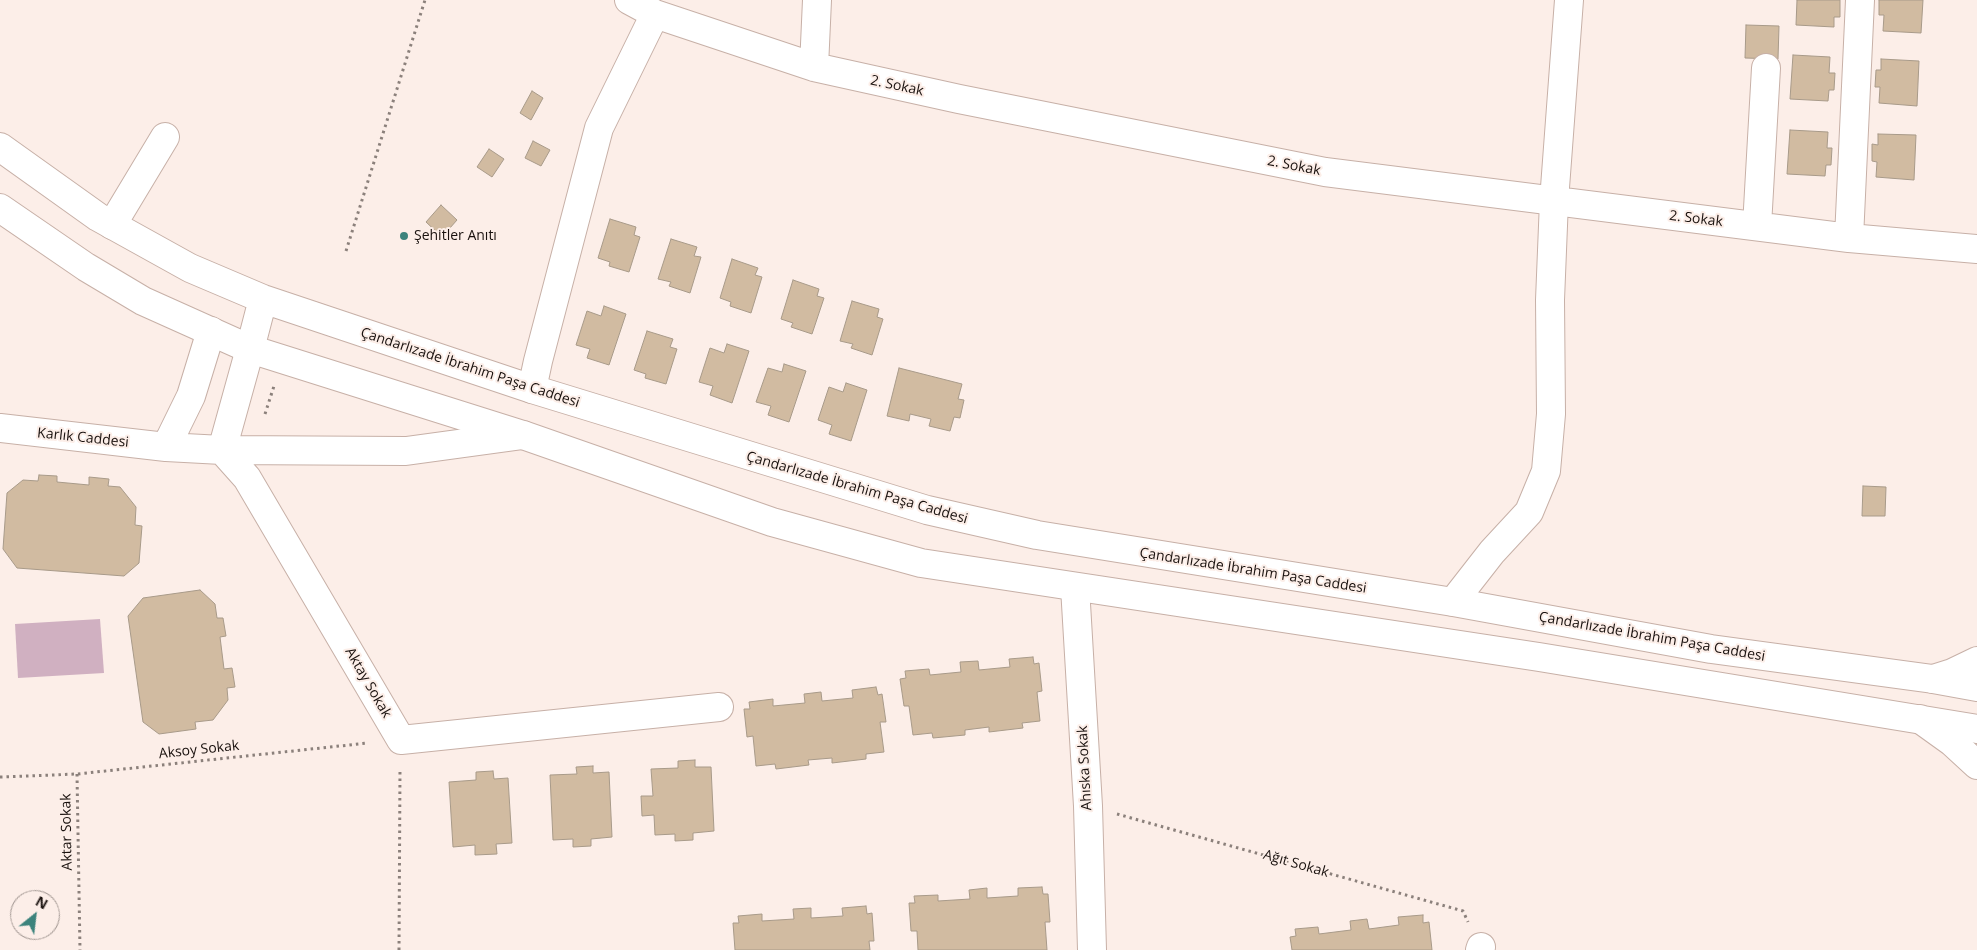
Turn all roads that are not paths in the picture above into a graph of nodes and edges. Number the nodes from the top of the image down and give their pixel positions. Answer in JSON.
{"nodes":[{"id":1,"x":629,"y":0,"type":"edge"},
{"id":2,"x":817,"y":0,"type":"edge"},
{"id":3,"x":1569,"y":0,"type":"edge"},
{"id":4,"x":1860,"y":0,"type":"edge"},
{"id":5,"x":655,"y":14,"type":"junction"},
{"id":6,"x":814,"y":67,"type":"junction"},
{"id":7,"x":1766,"y":68,"type":"dead end"},
{"id":8,"x":166,"y":137,"type":"dead end"},
{"id":9,"x":0,"y":147,"type":"edge"},
{"id":10,"x":1554,"y":201,"type":"junction"},
{"id":11,"x":0,"y":208,"type":"edge"},
{"id":12,"x":112,"y":225,"type":"junction"},
{"id":13,"x":1756,"y":226,"type":"junction"},
{"id":14,"x":1849,"y":238,"type":"junction"},
{"id":15,"x":1977,"y":249,"type":"edge"},
{"id":16,"x":263,"y":299,"type":"junction"},
{"id":17,"x":211,"y":331,"type":"junction"},
{"id":18,"x":250,"y":349,"type":"junction"},
{"id":19,"x":532,"y":389,"type":"junction"},
{"id":20,"x":0,"y":428,"type":"edge"},
{"id":21,"x":523,"y":435,"type":"junction"},
{"id":22,"x":166,"y":447,"type":"junction"},
{"id":23,"x":222,"y":450,"type":"junction"},
{"id":24,"x":1076,"y":587,"type":"junction"},
{"id":25,"x":1453,"y":602,"type":"junction"},
{"id":26,"x":1977,"y":661,"type":"edge"},
{"id":27,"x":1933,"y":679,"type":"junction"},
{"id":28,"x":1977,"y":687,"type":"edge"},
{"id":29,"x":718,"y":707,"type":"dead end"},
{"id":30,"x":1920,"y":719,"type":"junction"},
{"id":31,"x":1977,"y":729,"type":"edge"},
{"id":32,"x":1977,"y":765,"type":"edge"},
{"id":33,"x":1092,"y":950,"type":"edge"}],
"edges":[{"from":1,"to":5,"type":"street","name":"2. Sokak"},
{"from":2,"to":6,"type":"street"},
{"from":3,"to":10,"type":"street"},
{"from":4,"to":14,"type":"street"},
{"from":5,"to":6,"type":"street","name":"2. Sokak"},
{"from":5,"to":19,"type":"street"},
{"from":6,"to":10,"type":"street","name":"2. Sokak"},
{"from":7,"to":13,"type":"street"},
{"from":8,"to":12,"type":"street"},
{"from":9,"to":12,"type":"street","name":"Çandarlızade İbrahim Paşa Caddesi"},
{"from":10,"to":13,"type":"street","name":"2. Sokak"},
{"from":10,"to":25,"type":"street"},
{"from":11,"to":17,"type":"street"},
{"from":12,"to":16,"type":"street","name":"Çandarlızade İbrahim Paşa Caddesi"},
{"from":13,"to":14,"type":"street","name":"2. Sokak"},
{"from":14,"to":15,"type":"street","name":"2. Sokak"},
{"from":16,"to":18,"type":"street"},
{"from":16,"to":19,"type":"street","name":"Çandarlızade İbrahim Paşa Caddesi"},
{"from":17,"to":18,"type":"street"},
{"from":17,"to":22,"type":"street"},
{"from":18,"to":21,"type":"street"},
{"from":18,"to":23,"type":"street"},
{"from":19,"to":25,"type":"street","name":"Çandarlızade İbrahim Paşa Caddesi"},
{"from":20,"to":22,"type":"street","name":"Karlık Caddesi"},
{"from":21,"to":23,"type":"street","name":"Karlık Caddesi"},
{"from":21,"to":24,"type":"street"},
{"from":22,"to":23,"type":"street","name":"Karlık Caddesi"},
{"from":23,"to":29,"type":"street","name":"Aktay Sokak"},
{"from":24,"to":30,"type":"street"},
{"from":24,"to":33,"type":"street","name":"Ahıska Sokak"},
{"from":25,"to":27,"type":"street","name":"Çandarlızade İbrahim Paşa Caddesi"},
{"from":26,"to":27,"type":"street"},
{"from":27,"to":28,"type":"street","name":"Çandarlızade İbrahim Paşa Caddesi"},
{"from":30,"to":31,"type":"street"},
{"from":30,"to":32,"type":"street"}]}
